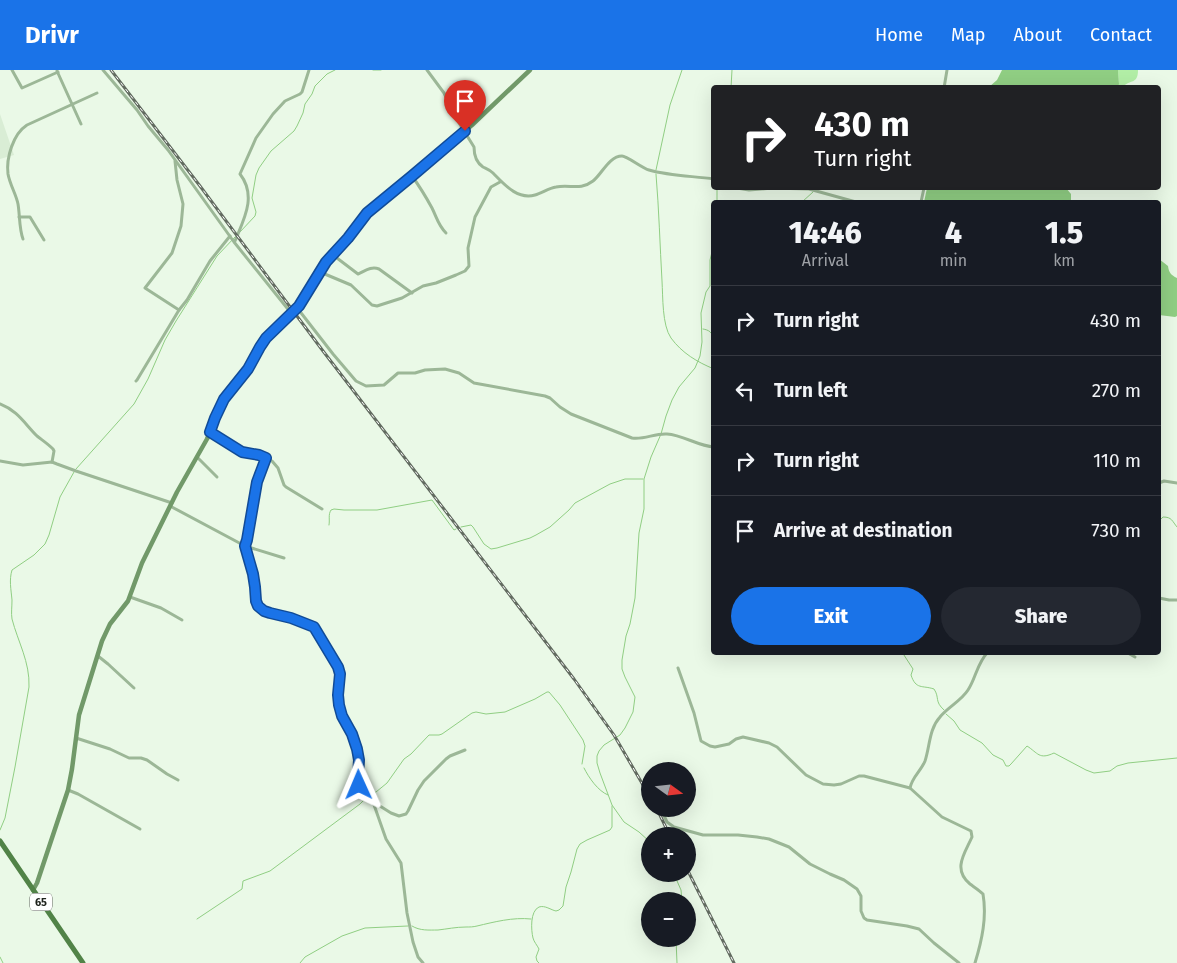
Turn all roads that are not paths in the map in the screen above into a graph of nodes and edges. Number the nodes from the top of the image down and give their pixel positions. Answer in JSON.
{"nodes":[{"id":1,"x":12,"y":70,"type":"edge"},
{"id":2,"x":104,"y":70,"type":"edge"},
{"id":3,"x":310,"y":70,"type":"edge"},
{"id":4,"x":427,"y":70,"type":"edge"},
{"id":5,"x":530,"y":70,"type":"edge"},
{"id":6,"x":947,"y":70,"type":"edge"},
{"id":7,"x":57,"y":71,"type":"edge"},
{"id":8,"x":944,"y":85,"type":"edge"},
{"id":9,"x":97,"y":93,"type":"dead end"},
{"id":10,"x":72,"y":104,"type":"junction"},
{"id":11,"x":81,"y":124,"type":"dead end"},
{"id":12,"x":465,"y":131,"type":"junction"},
{"id":13,"x":175,"y":161,"type":"junction"},
{"id":14,"x":412,"y":176,"type":"junction"},
{"id":15,"x":711,"y":179,"type":"edge"},
{"id":16,"x":500,"y":182,"type":"junction"},
{"id":17,"x":809,"y":190,"type":"edge"},
{"id":18,"x":848,"y":200,"type":"edge"},
{"id":19,"x":19,"y":217,"type":"junction"},
{"id":20,"x":446,"y":233,"type":"dead end"},
{"id":21,"x":230,"y":236,"type":"junction"},
{"id":22,"x":23,"y":239,"type":"dead end"},
{"id":23,"x":44,"y":240,"type":"dead end"},
{"id":24,"x":234,"y":242,"type":"junction"},
{"id":25,"x":333,"y":255,"type":"junction"},
{"id":26,"x":320,"y":272,"type":"junction"},
{"id":27,"x":412,"y":293,"type":"junction"},
{"id":28,"x":299,"y":306,"type":"junction"},
{"id":29,"x":178,"y":310,"type":"junction"},
{"id":30,"x":291,"y":314,"type":"junction"},
{"id":31,"x":136,"y":381,"type":"dead end"},
{"id":32,"x":0,"y":404,"type":"edge"},
{"id":33,"x":210,"y":432,"type":"junction"},
{"id":34,"x":711,"y":446,"type":"edge"},
{"id":35,"x":197,"y":457,"type":"junction"},
{"id":36,"x":266,"y":458,"type":"junction"},
{"id":37,"x":0,"y":461,"type":"edge"},
{"id":38,"x":52,"y":462,"type":"junction"},
{"id":39,"x":217,"y":477,"type":"dead end"},
{"id":40,"x":1161,"y":483,"type":"edge"},
{"id":41,"x":1177,"y":484,"type":"edge"},
{"id":42,"x":171,"y":504,"type":"junction"},
{"id":43,"x":322,"y":509,"type":"dead end"},
{"id":44,"x":245,"y":546,"type":"junction"},
{"id":45,"x":284,"y":558,"type":"dead end"},
{"id":46,"x":130,"y":597,"type":"junction"},
{"id":47,"x":1161,"y":598,"type":"edge"},
{"id":48,"x":1177,"y":600,"type":"edge"},
{"id":49,"x":182,"y":620,"type":"dead end"},
{"id":50,"x":985,"y":655,"type":"edge"},
{"id":51,"x":1131,"y":655,"type":"edge"},
{"id":52,"x":98,"y":656,"type":"junction"},
{"id":53,"x":1135,"y":657,"type":"dead end"},
{"id":54,"x":678,"y":668,"type":"dead end"},
{"id":55,"x":134,"y":688,"type":"dead end"},
{"id":56,"x":76,"y":737,"type":"junction"},
{"id":57,"x":466,"y":750,"type":"dead end"},
{"id":58,"x":178,"y":780,"type":"dead end"},
{"id":59,"x":910,"y":788,"type":"junction"},
{"id":60,"x":68,"y":790,"type":"junction"},
{"id":61,"x":372,"y":801,"type":"junction"},
{"id":62,"x":666,"y":818,"type":"edge"},
{"id":63,"x":140,"y":829,"type":"dead end"},
{"id":64,"x":1,"y":844,"type":"edge"},
{"id":65,"x":33,"y":890,"type":"junction"},
{"id":66,"x":83,"y":963,"type":"edge"},
{"id":67,"x":423,"y":963,"type":"edge"},
{"id":68,"x":959,"y":963,"type":"edge"},
{"id":69,"x":975,"y":963,"type":"edge"}],
"edges":[{"from":1,"to":7,"type":"street"},
{"from":2,"to":13,"type":"street"},
{"from":3,"to":24,"type":"street"},
{"from":4,"to":12,"type":"street"},
{"from":5,"to":12,"type":"street"},
{"from":6,"to":8,"type":"street"},
{"from":7,"to":10,"type":"street"},
{"from":9,"to":10,"type":"street"},
{"from":10,"to":11,"type":"street"},
{"from":10,"to":19,"type":"street"},
{"from":12,"to":14,"type":"street"},
{"from":12,"to":16,"type":"street"},
{"from":13,"to":21,"type":"street"},
{"from":13,"to":29,"type":"street"},
{"from":14,"to":20,"type":"street"},
{"from":14,"to":25,"type":"street"},
{"from":15,"to":16,"type":"street"},
{"from":16,"to":27,"type":"street"},
{"from":17,"to":18,"type":"street"},
{"from":19,"to":22,"type":"street"},
{"from":19,"to":23,"type":"street"},
{"from":21,"to":24,"type":"street"},
{"from":21,"to":29,"type":"street"},
{"from":24,"to":30,"type":"street"},
{"from":25,"to":26,"type":"street"},
{"from":25,"to":27,"type":"street"},
{"from":26,"to":27,"type":"street"},
{"from":26,"to":28,"type":"street"},
{"from":28,"to":30,"type":"street"},
{"from":28,"to":34,"type":"street"},
{"from":29,"to":31,"type":"street"},
{"from":30,"to":33,"type":"street"},
{"from":32,"to":38,"type":"street"},
{"from":33,"to":35,"type":"street"},
{"from":33,"to":36,"type":"street"},
{"from":35,"to":39,"type":"street"},
{"from":35,"to":42,"type":"street"},
{"from":36,"to":43,"type":"street"},
{"from":36,"to":44,"type":"street"},
{"from":37,"to":38,"type":"street"},
{"from":38,"to":42,"type":"street"},
{"from":40,"to":41,"type":"street"},
{"from":42,"to":44,"type":"street"},
{"from":42,"to":46,"type":"street"},
{"from":44,"to":45,"type":"street"},
{"from":44,"to":61,"type":"street"},
{"from":46,"to":49,"type":"street"},
{"from":46,"to":52,"type":"street"},
{"from":47,"to":48,"type":"street"},
{"from":50,"to":59,"type":"street"},
{"from":51,"to":53,"type":"street"},
{"from":52,"to":55,"type":"street"},
{"from":52,"to":56,"type":"street"},
{"from":54,"to":59,"type":"street"},
{"from":56,"to":58,"type":"street"},
{"from":56,"to":60,"type":"street"},
{"from":57,"to":61,"type":"street"},
{"from":59,"to":69,"type":"street"},
{"from":60,"to":63,"type":"street"},
{"from":60,"to":65,"type":"street"},
{"from":61,"to":67,"type":"street"},
{"from":62,"to":68,"type":"street"},
{"from":64,"to":65,"type":"main road","number":"65"},
{"from":65,"to":66,"type":"main road","number":"65"}]}
